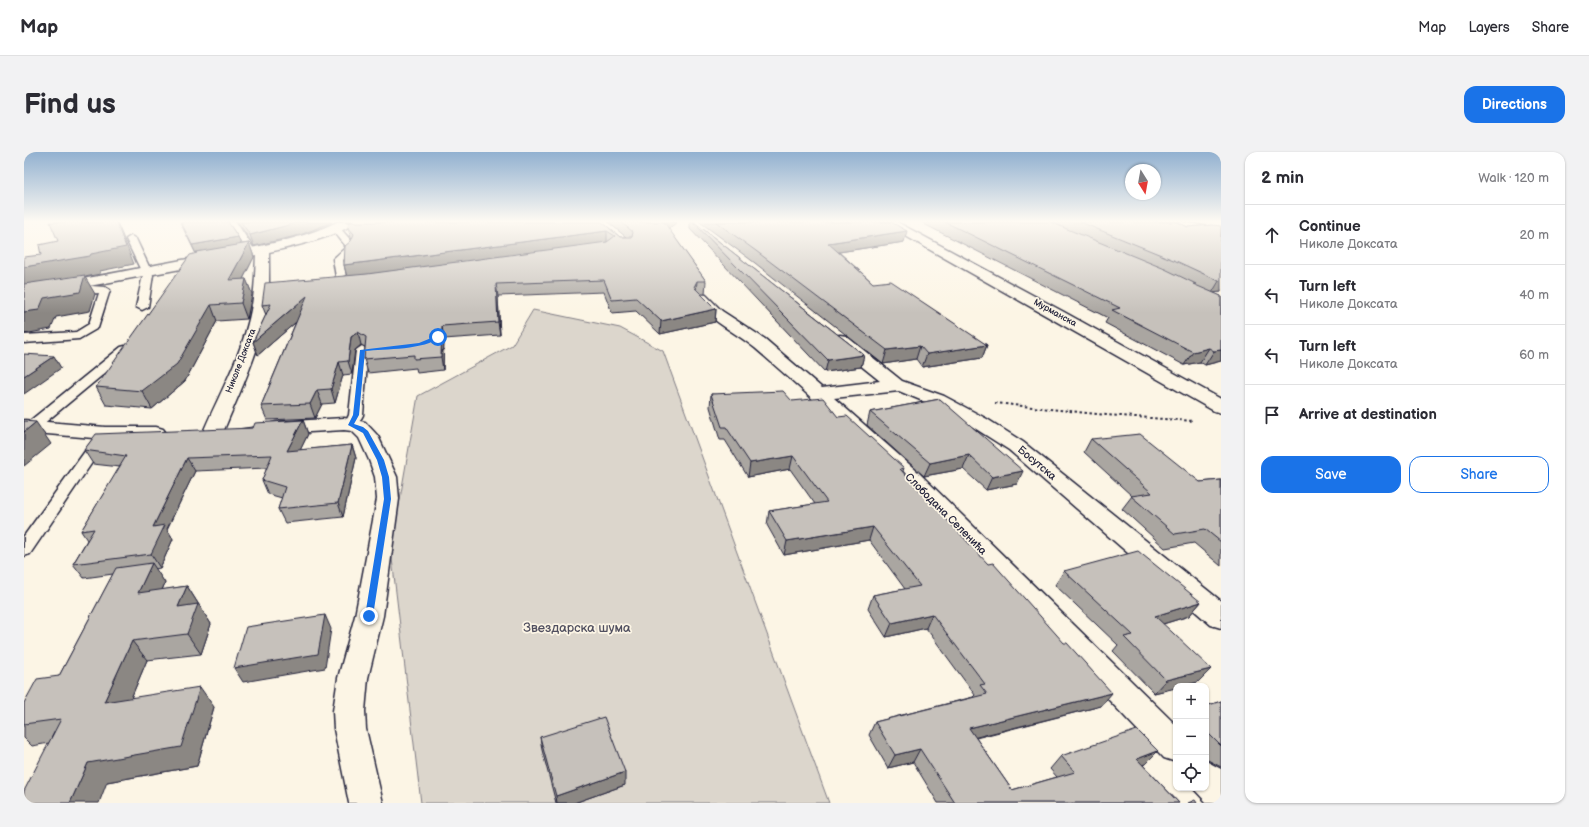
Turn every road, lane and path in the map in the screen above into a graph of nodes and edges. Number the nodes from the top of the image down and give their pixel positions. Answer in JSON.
{"nodes":[{"id":1,"x":137,"y":252,"type":"edge"},
{"id":2,"x":249,"y":252,"type":"edge"},
{"id":3,"x":257,"y":252,"type":"edge"},
{"id":4,"x":346,"y":252,"type":"edge"},
{"id":5,"x":943,"y":252,"type":"edge"},
{"id":6,"x":146,"y":271,"type":"junction"},
{"id":7,"x":356,"y":281,"type":"edge"},
{"id":8,"x":342,"y":283,"type":"junction"},
{"id":9,"x":327,"y":284,"type":"edge"},
{"id":10,"x":306,"y":286,"type":"edge"},
{"id":11,"x":261,"y":290,"type":"junction"},
{"id":12,"x":24,"y":292,"type":"edge"},
{"id":13,"x":701,"y":298,"type":"edge"},
{"id":14,"x":24,"y":300,"type":"edge"},
{"id":15,"x":142,"y":307,"type":"dead end"},
{"id":16,"x":829,"y":331,"type":"edge"},
{"id":17,"x":24,"y":339,"type":"edge"},
{"id":18,"x":125,"y":350,"type":"edge"},
{"id":19,"x":362,"y":350,"type":"edge"},
{"id":20,"x":896,"y":385,"type":"junction"},
{"id":21,"x":819,"y":394,"type":"junction"},
{"id":22,"x":991,"y":403,"type":"dead end"},
{"id":23,"x":1221,"y":407,"type":"edge"},
{"id":24,"x":1198,"y":421,"type":"dead end"},
{"id":25,"x":351,"y":425,"type":"junction"},
{"id":26,"x":28,"y":426,"type":"edge"},
{"id":27,"x":214,"y":430,"type":"junction"},
{"id":28,"x":105,"y":433,"type":"junction"},
{"id":29,"x":24,"y":549,"type":"edge"},
{"id":30,"x":1221,"y":617,"type":"edge"},
{"id":31,"x":1173,"y":744,"type":"edge"},
{"id":32,"x":1209,"y":781,"type":"edge"},
{"id":33,"x":1221,"y":793,"type":"edge"},
{"id":34,"x":366,"y":803,"type":"edge"}],
"edges":[{"from":1,"to":6,"type":"lane"},
{"from":2,"to":6,"type":"street"},
{"from":3,"to":11,"type":"street","name":"Николе Доксата"},
{"from":4,"to":8,"type":"lane"},
{"from":5,"to":23,"type":"street","name":"Мурманска"},
{"from":6,"to":12,"type":"street"},
{"from":6,"to":15,"type":"lane"},
{"from":7,"to":8,"type":"street"},
{"from":8,"to":9,"type":"street"},
{"from":10,"to":11,"type":"street"},
{"from":11,"to":27,"type":"street","name":"Николе Доксата"},
{"from":13,"to":21,"type":"street","name":"Слободана Селенића"},
{"from":14,"to":17,"type":"lane"},
{"from":16,"to":20,"type":"street"},
{"from":18,"to":26,"type":"lane"},
{"from":19,"to":25,"type":"lane"},
{"from":20,"to":21,"type":"street","name":"Босутска"},
{"from":20,"to":30,"type":"street","name":"Босутска"},
{"from":21,"to":31,"type":"street","name":"Слободана Селенића"},
{"from":22,"to":24,"type":"path"},
{"from":25,"to":27,"type":"street"},
{"from":25,"to":34,"type":"street"},
{"from":26,"to":28,"type":"street"},
{"from":27,"to":28,"type":"street"},
{"from":28,"to":29,"type":"lane"},
{"from":32,"to":33,"type":"street"}]}
